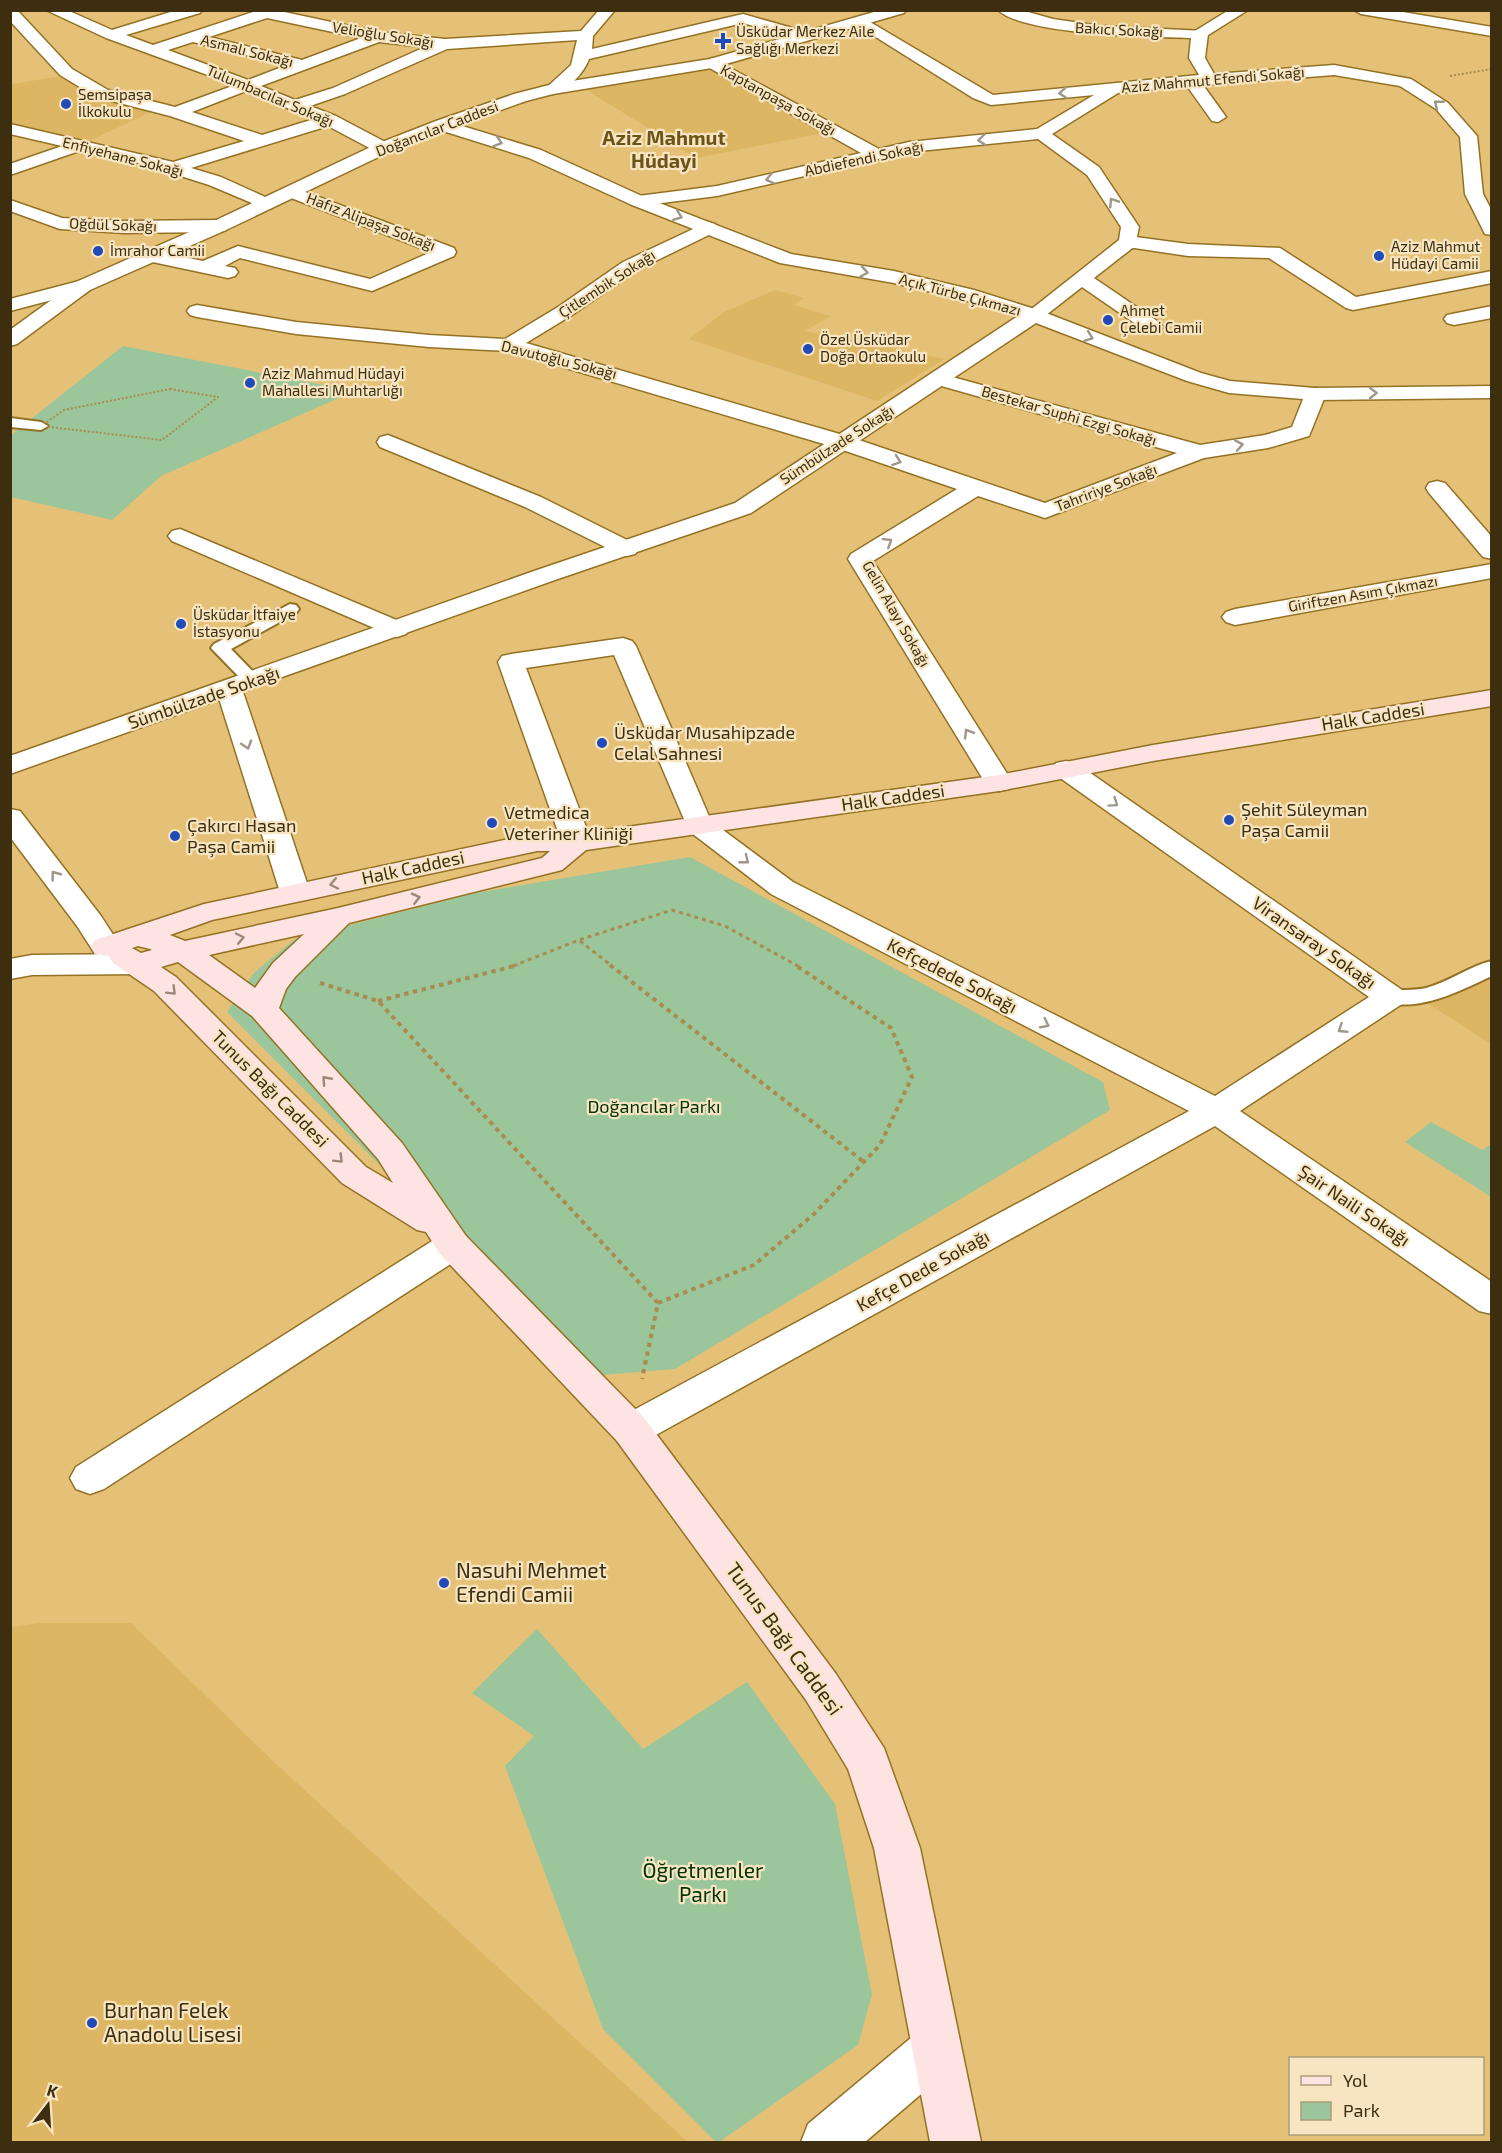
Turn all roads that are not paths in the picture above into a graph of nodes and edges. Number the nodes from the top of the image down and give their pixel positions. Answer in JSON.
{"nodes":[{"id":1,"x":15,"y":10,"type":"edge"},
{"id":2,"x":53,"y":10,"type":"edge"},
{"id":3,"x":195,"y":10,"type":"edge"},
{"id":4,"x":608,"y":10,"type":"edge"},
{"id":5,"x":898,"y":10,"type":"edge"},
{"id":6,"x":1005,"y":10,"type":"edge"},
{"id":7,"x":1241,"y":10,"type":"edge"},
{"id":8,"x":1361,"y":10,"type":"edge"},
{"id":9,"x":10,"y":12,"type":"edge"},
{"id":10,"x":261,"y":12,"type":"edge"},
{"id":11,"x":860,"y":21,"type":"junction"},
{"id":12,"x":1487,"y":30,"type":"edge"},
{"id":13,"x":1200,"y":34,"type":"junction"},
{"id":14,"x":111,"y":35,"type":"junction"},
{"id":15,"x":585,"y":35,"type":"junction"},
{"id":16,"x":805,"y":36,"type":"junction"},
{"id":17,"x":192,"y":37,"type":"junction"},
{"id":18,"x":378,"y":37,"type":"junction"},
{"id":19,"x":445,"y":44,"type":"junction"},
{"id":20,"x":152,"y":50,"type":"junction"},
{"id":21,"x":585,"y":55,"type":"junction"},
{"id":22,"x":712,"y":63,"type":"junction"},
{"id":23,"x":303,"y":74,"type":"junction"},
{"id":24,"x":1210,"y":79,"type":"junction"},
{"id":25,"x":1192,"y":81,"type":"junction"},
{"id":26,"x":247,"y":86,"type":"junction"},
{"id":27,"x":554,"y":89,"type":"junction"},
{"id":28,"x":1116,"y":89,"type":"junction"},
{"id":29,"x":339,"y":91,"type":"junction"},
{"id":30,"x":296,"y":105,"type":"junction"},
{"id":31,"x":176,"y":112,"type":"junction"},
{"id":32,"x":1218,"y":117,"type":"dead end"},
{"id":33,"x":330,"y":120,"type":"junction"},
{"id":34,"x":442,"y":125,"type":"junction"},
{"id":35,"x":10,"y":129,"type":"edge"},
{"id":36,"x":1041,"y":134,"type":"junction"},
{"id":37,"x":262,"y":141,"type":"junction"},
{"id":38,"x":78,"y":146,"type":"junction"},
{"id":39,"x":383,"y":148,"type":"junction"},
{"id":40,"x":877,"y":155,"type":"junction"},
{"id":41,"x":173,"y":168,"type":"junction"},
{"id":42,"x":10,"y":170,"type":"edge"},
{"id":43,"x":292,"y":192,"type":"junction"},
{"id":44,"x":1483,"y":195,"type":"edge"},
{"id":45,"x":638,"y":201,"type":"junction"},
{"id":46,"x":266,"y":204,"type":"junction"},
{"id":47,"x":16,"y":210,"type":"edge"},
{"id":48,"x":219,"y":226,"type":"junction"},
{"id":49,"x":708,"y":228,"type":"junction"},
{"id":50,"x":1491,"y":230,"type":"edge"},
{"id":51,"x":1128,"y":242,"type":"junction"},
{"id":52,"x":150,"y":256,"type":"junction"},
{"id":53,"x":206,"y":267,"type":"junction"},
{"id":54,"x":1491,"y":277,"type":"edge"},
{"id":55,"x":251,"y":278,"type":"dead end"},
{"id":56,"x":1082,"y":278,"type":"junction"},
{"id":57,"x":83,"y":286,"type":"junction"},
{"id":58,"x":10,"y":305,"type":"edge"},
{"id":59,"x":197,"y":311,"type":"dead end"},
{"id":60,"x":1491,"y":312,"type":"edge"},
{"id":61,"x":1034,"y":315,"type":"junction"},
{"id":62,"x":1454,"y":320,"type":"dead end"},
{"id":63,"x":1153,"y":327,"type":"dead end"},
{"id":64,"x":10,"y":340,"type":"edge"},
{"id":65,"x":509,"y":345,"type":"junction"},
{"id":66,"x":938,"y":379,"type":"junction"},
{"id":67,"x":1491,"y":392,"type":"edge"},
{"id":68,"x":1315,"y":394,"type":"junction"},
{"id":69,"x":10,"y":422,"type":"edge"},
{"id":70,"x":41,"y":426,"type":"road end"},
{"id":71,"x":388,"y":442,"type":"dead end"},
{"id":72,"x":842,"y":442,"type":"junction"},
{"id":73,"x":1199,"y":452,"type":"junction"},
{"id":74,"x":975,"y":488,"type":"junction"},
{"id":75,"x":1437,"y":488,"type":"dead end"},
{"id":76,"x":180,"y":536,"type":"dead end"},
{"id":77,"x":627,"y":549,"type":"junction"},
{"id":78,"x":1491,"y":552,"type":"edge"},
{"id":79,"x":1491,"y":571,"type":"edge"},
{"id":80,"x":290,"y":609,"type":"dead end"},
{"id":81,"x":1235,"y":617,"type":"dead end"},
{"id":82,"x":397,"y":629,"type":"junction"},
{"id":83,"x":241,"y":685,"type":"junction"},
{"id":84,"x":1491,"y":698,"type":"edge"},
{"id":85,"x":10,"y":766,"type":"edge"},
{"id":86,"x":1066,"y":769,"type":"junction"},
{"id":87,"x":999,"y":783,"type":"junction"},
{"id":88,"x":10,"y":818,"type":"edge"},
{"id":89,"x":699,"y":825,"type":"junction"},
{"id":90,"x":578,"y":843,"type":"junction"},
{"id":91,"x":295,"y":892,"type":"junction"},
{"id":92,"x":338,"y":917,"type":"junction"},
{"id":93,"x":117,"y":942,"type":"junction"},
{"id":94,"x":183,"y":951,"type":"junction"},
{"id":95,"x":21,"y":967,"type":"edge"},
{"id":96,"x":1491,"y":967,"type":"edge"},
{"id":97,"x":1391,"y":997,"type":"junction"},
{"id":98,"x":263,"y":1009,"type":"junction"},
{"id":99,"x":1216,"y":1111,"type":"junction"},
{"id":100,"x":446,"y":1235,"type":"junction"},
{"id":101,"x":1491,"y":1300,"type":"edge"},
{"id":102,"x":631,"y":1430,"type":"junction"},
{"id":103,"x":90,"y":1478,"type":"dead end"},
{"id":104,"x":936,"y":2049,"type":"junction"},
{"id":105,"x":826,"y":2142,"type":"edge"},
{"id":106,"x":955,"y":2142,"type":"edge"}],
"edges":[{"from":1,"to":9,"type":"street"},
{"from":2,"to":14,"type":"street","name":"Tulumbacılar Sokağı"},
{"from":3,"to":14,"type":"street"},
{"from":4,"to":15,"type":"street"},
{"from":5,"to":11,"type":"street","name":"Doğancılar Caddesi"},
{"from":6,"to":13,"type":"street","name":"Bakıcı Sokağı"},
{"from":7,"to":13,"type":"street"},
{"from":8,"to":12,"type":"street"},
{"from":9,"to":31,"type":"street"},
{"from":10,"to":17,"type":"street","name":"Velioğlu Sokağı"},
{"from":10,"to":18,"type":"street","name":"Velioğlu Sokağı"},
{"from":11,"to":16,"type":"street","name":"Doğancılar Caddesi"},
{"from":28,"to":11,"type":"street","name":"Aziz Mahmut Efendi Sokağı","one_way":true},
{"from":13,"to":24,"type":"street"},
{"from":14,"to":20,"type":"street","name":"Tulumbacılar Sokağı"},
{"from":15,"to":19,"type":"street","name":"Velioğlu Sokağı"},
{"from":15,"to":21,"type":"street"},
{"from":16,"to":21,"type":"street"},
{"from":16,"to":22,"type":"street","name":"Doğancılar Caddesi"},
{"from":17,"to":20,"type":"street","name":"Velioğlu Sokağı"},
{"from":17,"to":23,"type":"street","name":"Asmalı Sokağı"},
{"from":18,"to":19,"type":"street","name":"Velioğlu Sokağı"},
{"from":18,"to":23,"type":"street"},
{"from":19,"to":29,"type":"street"},
{"from":20,"to":26,"type":"street","name":"Tulumbacılar Sokağı"},
{"from":21,"to":27,"type":"street"},
{"from":22,"to":27,"type":"street","name":"Doğancılar Caddesi"},
{"from":22,"to":40,"type":"street","name":"Kaptanpaşa Sokağı"},
{"from":23,"to":26,"type":"street"},
{"from":23,"to":29,"type":"street","name":"Asmalı Sokağı"},
{"from":24,"to":25,"type":"street","name":"Aziz Mahmut Efendi Sokağı"},
{"from":44,"to":24,"type":"street","name":"Aziz Mahmut Efendi Sokağı","one_way":true},
{"from":25,"to":28,"type":"street","name":"Aziz Mahmut Efendi Sokağı"},
{"from":25,"to":32,"type":"street"},
{"from":26,"to":30,"type":"street","name":"Tulumbacılar Sokağı"},
{"from":26,"to":31,"type":"street"},
{"from":27,"to":34,"type":"street","name":"Doğancılar Caddesi"},
{"from":28,"to":36,"type":"street","name":"Abdiefendi Sokağı"},
{"from":29,"to":30,"type":"street"},
{"from":30,"to":33,"type":"street","name":"Tulumbacılar Sokağı"},
{"from":31,"to":37,"type":"street"},
{"from":33,"to":37,"type":"street"},
{"from":33,"to":39,"type":"street","name":"Tulumbacılar Sokağı"},
{"from":34,"to":39,"type":"street","name":"Doğancılar Caddesi"},
{"from":34,"to":45,"type":"street","name":"Açık Türbe Çıkmazı","one_way":true},
{"from":35,"to":38,"type":"street","name":"Enfiyehane Sokağı"},
{"from":36,"to":40,"type":"street","name":"Abdiefendi Sokağı","one_way":true},
{"from":51,"to":36,"type":"street","one_way":true},
{"from":37,"to":41,"type":"street"},
{"from":38,"to":41,"type":"street","name":"Enfiyehane Sokağı"},
{"from":38,"to":42,"type":"street"},
{"from":39,"to":43,"type":"street","name":"Doğancılar Caddesi"},
{"from":40,"to":45,"type":"street","name":"Abdiefendi Sokağı","one_way":true},
{"from":41,"to":46,"type":"street","name":"Enfiyehane Sokağı"},
{"from":43,"to":46,"type":"street","name":"Doğancılar Caddesi"},
{"from":43,"to":53,"type":"street","name":"Hafız Alipaşa Sokağı"},
{"from":44,"to":50,"type":"street","name":"Aziz Mahmut Efendi Sokağı"},
{"from":45,"to":49,"type":"street","name":"Açık Türbe Çıkmazı","one_way":true},
{"from":46,"to":48,"type":"street","name":"Doğancılar Caddesi"},
{"from":47,"to":48,"type":"street","name":"Oğdül Sokağı"},
{"from":48,"to":52,"type":"street","name":"Doğancılar Caddesi"},
{"from":49,"to":61,"type":"street","name":"Açık Türbe Çıkmazı","one_way":true},
{"from":49,"to":65,"type":"street","name":"Çitlembik Sokağı"},
{"from":51,"to":54,"type":"street"},
{"from":51,"to":56,"type":"street","name":"Sümbülzade Sokağı"},
{"from":52,"to":53,"type":"street"},
{"from":52,"to":57,"type":"street","name":"Doğancılar Caddesi"},
{"from":53,"to":55,"type":"street"},
{"from":56,"to":61,"type":"street","name":"Sümbülzade Sokağı"},
{"from":56,"to":63,"type":"street"},
{"from":57,"to":58,"type":"street"},
{"from":57,"to":64,"type":"street","name":"Doğancılar Caddesi"},
{"from":59,"to":65,"type":"street","name":"Davutoğlu Sokağı"},
{"from":60,"to":62,"type":"street"},
{"from":61,"to":66,"type":"street","name":"Sümbülzade Sokağı"},
{"from":61,"to":68,"type":"street","name":"Açık Türbe Çıkmazı","one_way":true},
{"from":65,"to":72,"type":"street","name":"Davutoğlu Sokağı"},
{"from":66,"to":72,"type":"street","name":"Sümbülzade Sokağı"},
{"from":66,"to":73,"type":"street","name":"Bestekar Suphi Ezgi Sokağı"},
{"from":68,"to":67,"type":"street","name":"Açık Türbe Çıkmazı","one_way":true},
{"from":73,"to":68,"type":"street","name":"Tahririye Sokağı","one_way":true},
{"from":69,"to":70,"type":"lane"},
{"from":71,"to":77,"type":"street"},
{"from":72,"to":74,"type":"street","name":"Tahririye Sokağı","one_way":true},
{"from":72,"to":77,"type":"street","name":"Sümbülzade Sokağı"},
{"from":73,"to":74,"type":"street","name":"Tahririye Sokağı"},
{"from":87,"to":74,"type":"street","name":"Gelin Alayı Sokağı","one_way":true},
{"from":75,"to":78,"type":"street"},
{"from":76,"to":82,"type":"street"},
{"from":77,"to":82,"type":"street","name":"Sümbülzade Sokağı"},
{"from":79,"to":81,"type":"street","name":"Giriftzen Asım Çıkmazı"},
{"from":80,"to":83,"type":"lane"},
{"from":82,"to":83,"type":"street","name":"Sümbülzade Sokağı"},
{"from":83,"to":85,"type":"street","name":"Sümbülzade Sokağı"},
{"from":83,"to":91,"type":"street","one_way":true},
{"from":84,"to":86,"type":"main road","name":"Halk Caddesi"},
{"from":86,"to":87,"type":"main road","name":"Halk Caddesi"},
{"from":86,"to":97,"type":"street","name":"Viransaray Sokağı","one_way":true},
{"from":87,"to":89,"type":"main road","name":"Halk Caddesi"},
{"from":93,"to":88,"type":"street","one_way":true},
{"from":89,"to":90,"type":"main road","name":"Halk Caddesi"},
{"from":89,"to":90,"type":"street"},
{"from":89,"to":99,"type":"street","name":"Kefçedede Sokağı","one_way":true},
{"from":90,"to":91,"type":"main road","name":"Halk Caddesi","one_way":true},
{"from":92,"to":90,"type":"main road","one_way":true},
{"from":91,"to":92,"type":"main road"},
{"from":91,"to":93,"type":"main road","name":"Halk Caddesi"},
{"from":94,"to":92,"type":"main road","one_way":true},
{"from":92,"to":98,"type":"main road"},
{"from":93,"to":94,"type":"main road"},
{"from":93,"to":95,"type":"street"},
{"from":93,"to":100,"type":"main road","name":"Tunus Bağı Caddesi","one_way":true},
{"from":94,"to":98,"type":"main road","name":"Tunus Bağı Caddesi"},
{"from":96,"to":97,"type":"lane"},
{"from":97,"to":99,"type":"street","name":"Viransaray Sokağı","one_way":true},
{"from":100,"to":98,"type":"main road","name":"Tunus Bağı Caddesi","one_way":true},
{"from":99,"to":101,"type":"street","name":"Şair Naili Sokağı"},
{"from":99,"to":102,"type":"street","name":"Kefçe Dede Sokağı"},
{"from":100,"to":102,"type":"main road","name":"Tunus Bağı Caddesi"},
{"from":100,"to":103,"type":"street"},
{"from":102,"to":104,"type":"main road","name":"Tunus Bağı Caddesi"},
{"from":104,"to":105,"type":"street"},
{"from":104,"to":106,"type":"main road","name":"Tunus Bağı Caddesi"}]}
